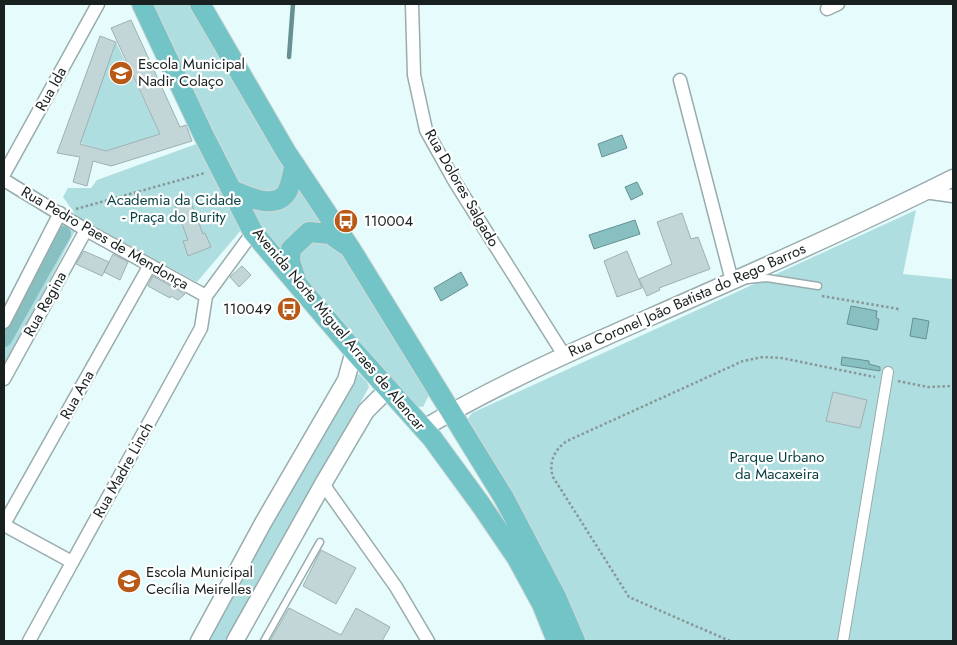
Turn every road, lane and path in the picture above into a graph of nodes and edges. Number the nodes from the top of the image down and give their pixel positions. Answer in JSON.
{"nodes":[{"id":1,"x":98,"y":4,"type":"edge"},
{"id":2,"x":142,"y":4,"type":"edge"},
{"id":3,"x":200,"y":4,"type":"edge"},
{"id":4,"x":412,"y":4,"type":"edge"},
{"id":5,"x":680,"y":80,"type":"dead end"},
{"id":6,"x":295,"y":166,"type":"junction"},
{"id":7,"x":221,"y":169,"type":"junction"},
{"id":8,"x":4,"y":174,"type":"edge"},
{"id":9,"x":953,"y":178,"type":"edge"},
{"id":10,"x":4,"y":180,"type":"edge"},
{"id":11,"x":232,"y":190,"type":"junction"},
{"id":12,"x":924,"y":192,"type":"junction"},
{"id":13,"x":953,"y":196,"type":"edge"},
{"id":14,"x":60,"y":213,"type":"junction"},
{"id":15,"x":86,"y":230,"type":"junction"},
{"id":16,"x":253,"y":232,"type":"junction"},
{"id":17,"x":350,"y":248,"type":"junction"},
{"id":18,"x":150,"y":265,"type":"junction"},
{"id":19,"x":296,"y":281,"type":"junction"},
{"id":20,"x":732,"y":281,"type":"junction"},
{"id":21,"x":818,"y":286,"type":"dead end"},
{"id":22,"x":817,"y":295,"type":"dead end"},
{"id":23,"x":206,"y":296,"type":"junction"},
{"id":24,"x":898,"y":311,"type":"dead end"},
{"id":25,"x":4,"y":322,"type":"edge"},
{"id":26,"x":354,"y":351,"type":"junction"},
{"id":27,"x":564,"y":355,"type":"junction"},
{"id":28,"x":888,"y":376,"type":"junction"},
{"id":29,"x":4,"y":378,"type":"edge"},
{"id":30,"x":953,"y":386,"type":"edge"},
{"id":31,"x":388,"y":388,"type":"junction"},
{"id":32,"x":452,"y":412,"type":"junction"},
{"id":33,"x":424,"y":428,"type":"junction"},
{"id":34,"x":323,"y":484,"type":"junction"},
{"id":35,"x":8,"y":508,"type":"edge"},
{"id":36,"x":4,"y":524,"type":"edge"},
{"id":37,"x":320,"y":542,"type":"dead end"},
{"id":38,"x":72,"y":562,"type":"junction"},
{"id":39,"x":29,"y":641,"type":"edge"},
{"id":40,"x":199,"y":641,"type":"edge"},
{"id":41,"x":235,"y":641,"type":"edge"},
{"id":42,"x":264,"y":641,"type":"edge"},
{"id":43,"x":428,"y":641,"type":"edge"},
{"id":44,"x":558,"y":641,"type":"edge"},
{"id":45,"x":575,"y":641,"type":"edge"},
{"id":46,"x":730,"y":641,"type":"edge"},
{"id":47,"x":843,"y":641,"type":"edge"}],
"edges":[{"from":1,"to":8,"type":"street","name":"Rua Ida"},
{"from":2,"to":7,"type":"main road","name":"Avenida Norte Miguel Arraes de Alencar"},
{"from":3,"to":6,"type":"main road"},
{"from":4,"to":27,"type":"street","name":"Rua Dolores Salgado"},
{"from":5,"to":20,"type":"street"},
{"from":6,"to":11,"type":"main road"},
{"from":6,"to":17,"type":"main road"},
{"from":7,"to":11,"type":"main road","name":"Avenida Norte Miguel Arraes de Alencar"},
{"from":7,"to":14,"type":"path"},
{"from":9,"to":12,"type":"street","name":"Rua Coronel João Batista do Rego Barros"},
{"from":10,"to":14,"type":"street","name":"Rua Pedro Paes de Mendonça"},
{"from":11,"to":16,"type":"main road","name":"Avenida Norte Miguel Arraes de Alencar"},
{"from":12,"to":13,"type":"street"},
{"from":12,"to":20,"type":"street","name":"Rua Coronel João Batista do Rego Barros"},
{"from":14,"to":15,"type":"street","name":"Rua Pedro Paes de Mendonça"},
{"from":14,"to":25,"type":"street","name":"Rua Regina"},
{"from":15,"to":18,"type":"street","name":"Rua Pedro Paes de Mendonça"},
{"from":15,"to":29,"type":"street","name":"Rua Regina"},
{"from":16,"to":19,"type":"main road","name":"Avenida Norte Miguel Arraes de Alencar"},
{"from":16,"to":23,"type":"street"},
{"from":17,"to":19,"type":"main road"},
{"from":17,"to":32,"type":"main road"},
{"from":18,"to":23,"type":"street","name":"Rua Pedro Paes de Mendonça"},
{"from":18,"to":35,"type":"street","name":"Rua Ana"},
{"from":19,"to":26,"type":"main road","name":"Avenida Norte Miguel Arraes de Alencar"},
{"from":20,"to":21,"type":"lane"},
{"from":20,"to":27,"type":"street","name":"Rua Coronel João Batista do Rego Barros"},
{"from":22,"to":24,"type":"path"},
{"from":23,"to":38,"type":"street","name":"Rua Madre Linch"},
{"from":26,"to":31,"type":"main road","name":"Avenida Norte Miguel Arraes de Alencar"},
{"from":26,"to":40,"type":"street"},
{"from":27,"to":32,"type":"street","name":"Rua Coronel João Batista do Rego Barros"},
{"from":28,"to":30,"type":"path"},
{"from":28,"to":46,"type":"path"},
{"from":28,"to":47,"type":"street"},
{"from":31,"to":33,"type":"main road","name":"Avenida Norte Miguel Arraes de Alencar"},
{"from":31,"to":34,"type":"street"},
{"from":32,"to":33,"type":"street","name":"Rua Coronel João Batista do Rego Barros"},
{"from":32,"to":45,"type":"main road"},
{"from":33,"to":44,"type":"main road","name":"Avenida Norte Miguel Arraes de Alencar"},
{"from":34,"to":41,"type":"street"},
{"from":34,"to":43,"type":"street"},
{"from":35,"to":36,"type":"street","name":"Rua Ana"},
{"from":36,"to":38,"type":"street"},
{"from":37,"to":42,"type":"lane"},
{"from":38,"to":39,"type":"street","name":"Rua Madre Linch"}]}
